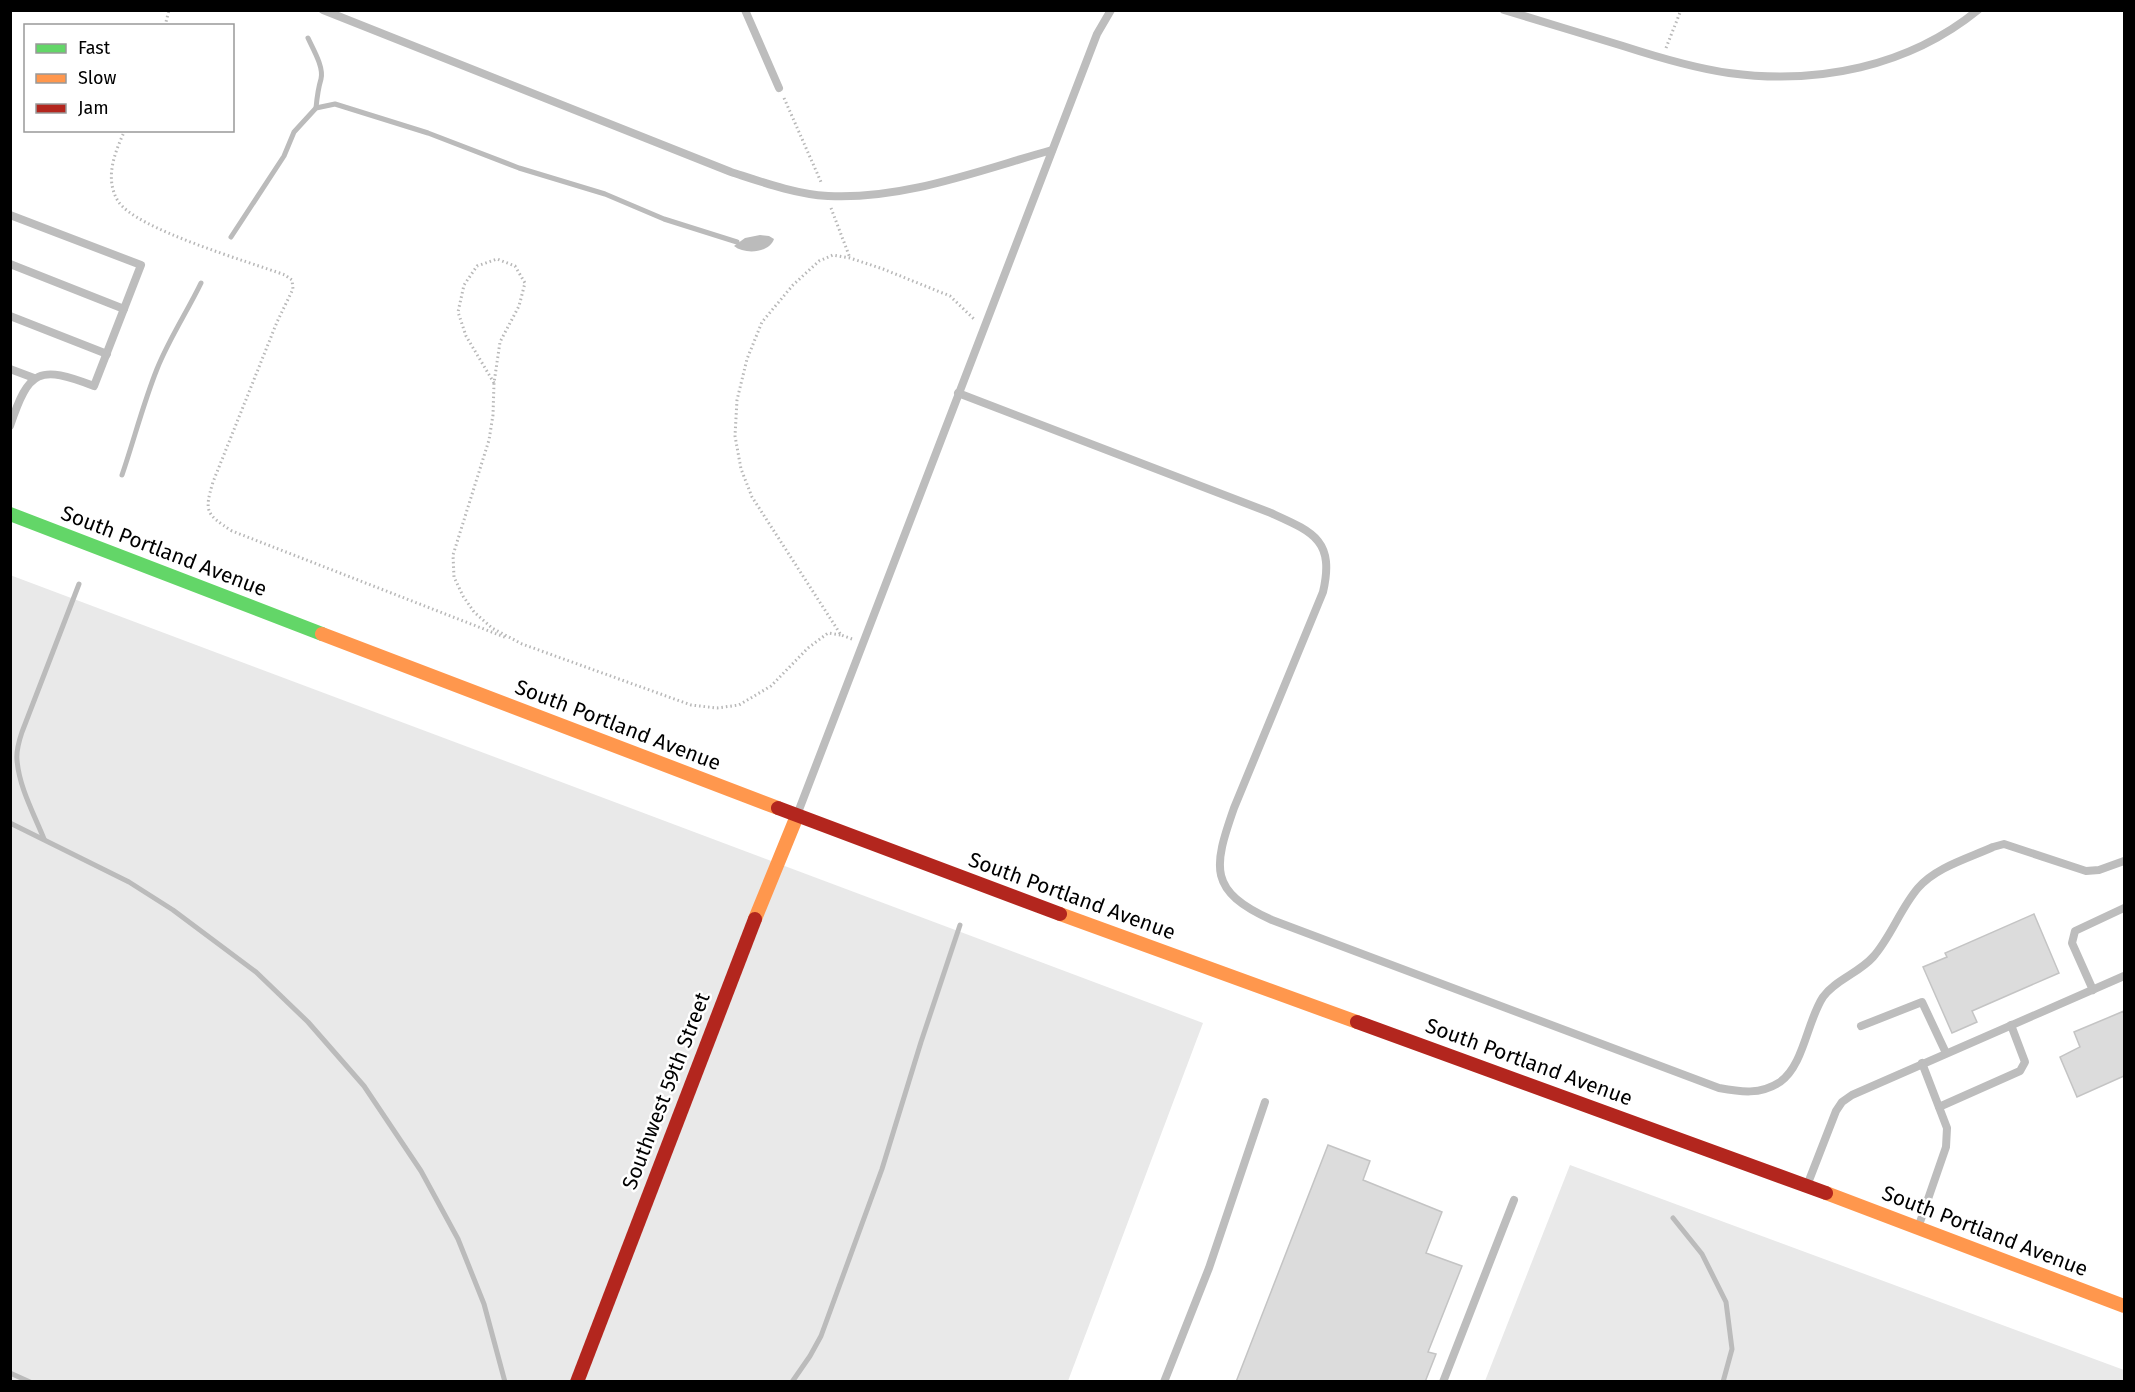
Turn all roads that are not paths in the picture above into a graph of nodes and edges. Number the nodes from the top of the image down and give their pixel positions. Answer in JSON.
{"nodes":[{"id":1,"x":323,"y":10,"type":"edge"},
{"id":2,"x":745,"y":10,"type":"edge"},
{"id":3,"x":1111,"y":10,"type":"edge"},
{"id":4,"x":1504,"y":10,"type":"edge"},
{"id":5,"x":1978,"y":10,"type":"edge"},
{"id":6,"x":779,"y":88,"type":"road end"},
{"id":7,"x":1052,"y":150,"type":"junction"},
{"id":8,"x":10,"y":215,"type":"edge"},
{"id":9,"x":10,"y":264,"type":"edge"},
{"id":10,"x":124,"y":309,"type":"junction"},
{"id":11,"x":10,"y":315,"type":"edge"},
{"id":12,"x":107,"y":354,"type":"junction"},
{"id":13,"x":10,"y":369,"type":"edge"},
{"id":14,"x":34,"y":378,"type":"junction"},
{"id":15,"x":958,"y":393,"type":"junction"},
{"id":16,"x":11,"y":420,"type":"edge"},
{"id":17,"x":10,"y":514,"type":"edge"},
{"id":18,"x":796,"y":816,"type":"junction"},
{"id":19,"x":2124,"y":861,"type":"edge"},
{"id":20,"x":2124,"y":908,"type":"edge"},
{"id":21,"x":2124,"y":976,"type":"edge"},
{"id":22,"x":2092,"y":990,"type":"junction"},
{"id":23,"x":2011,"y":1025,"type":"junction"},
{"id":24,"x":1861,"y":1026,"type":"dead end"},
{"id":25,"x":1946,"y":1053,"type":"junction"},
{"id":26,"x":1922,"y":1063,"type":"junction"},
{"id":27,"x":1264,"y":1102,"type":"dead end"},
{"id":28,"x":1939,"y":1107,"type":"junction"},
{"id":29,"x":1807,"y":1186,"type":"junction"},
{"id":30,"x":1514,"y":1200,"type":"dead end"},
{"id":31,"x":1918,"y":1228,"type":"junction"},
{"id":32,"x":2124,"y":1306,"type":"edge"},
{"id":33,"x":577,"y":1382,"type":"edge"},
{"id":34,"x":1164,"y":1382,"type":"edge"},
{"id":35,"x":1443,"y":1382,"type":"edge"}],
"edges":[{"from":1,"to":7,"type":"lane"},
{"from":2,"to":6,"type":"lane"},
{"from":3,"to":7,"type":"lane"},
{"from":4,"to":5,"type":"lane"},
{"from":7,"to":15,"type":"lane"},
{"from":8,"to":10,"type":"lane"},
{"from":9,"to":10,"type":"lane"},
{"from":10,"to":12,"type":"lane"},
{"from":11,"to":12,"type":"lane"},
{"from":12,"to":14,"type":"lane"},
{"from":13,"to":14,"type":"lane"},
{"from":14,"to":16,"type":"lane"},
{"from":15,"to":18,"type":"lane"},
{"from":15,"to":19,"type":"lane"},
{"from":17,"to":18,"type":"main road","name":"South Portland Avenue"},
{"from":18,"to":29,"type":"main road","name":"South Portland Avenue"},
{"from":18,"to":33,"type":"main road","name":"Southwest 59th Street"},
{"from":20,"to":22,"type":"lane"},
{"from":21,"to":22,"type":"lane"},
{"from":22,"to":23,"type":"lane"},
{"from":23,"to":25,"type":"lane"},
{"from":23,"to":28,"type":"lane"},
{"from":24,"to":25,"type":"lane"},
{"from":25,"to":26,"type":"lane"},
{"from":26,"to":28,"type":"lane"},
{"from":26,"to":29,"type":"lane"},
{"from":27,"to":34,"type":"lane"},
{"from":28,"to":31,"type":"lane"},
{"from":29,"to":31,"type":"main road","name":"South Portland Avenue"},
{"from":30,"to":35,"type":"lane"},
{"from":31,"to":32,"type":"main road","name":"South Portland Avenue"}]}
